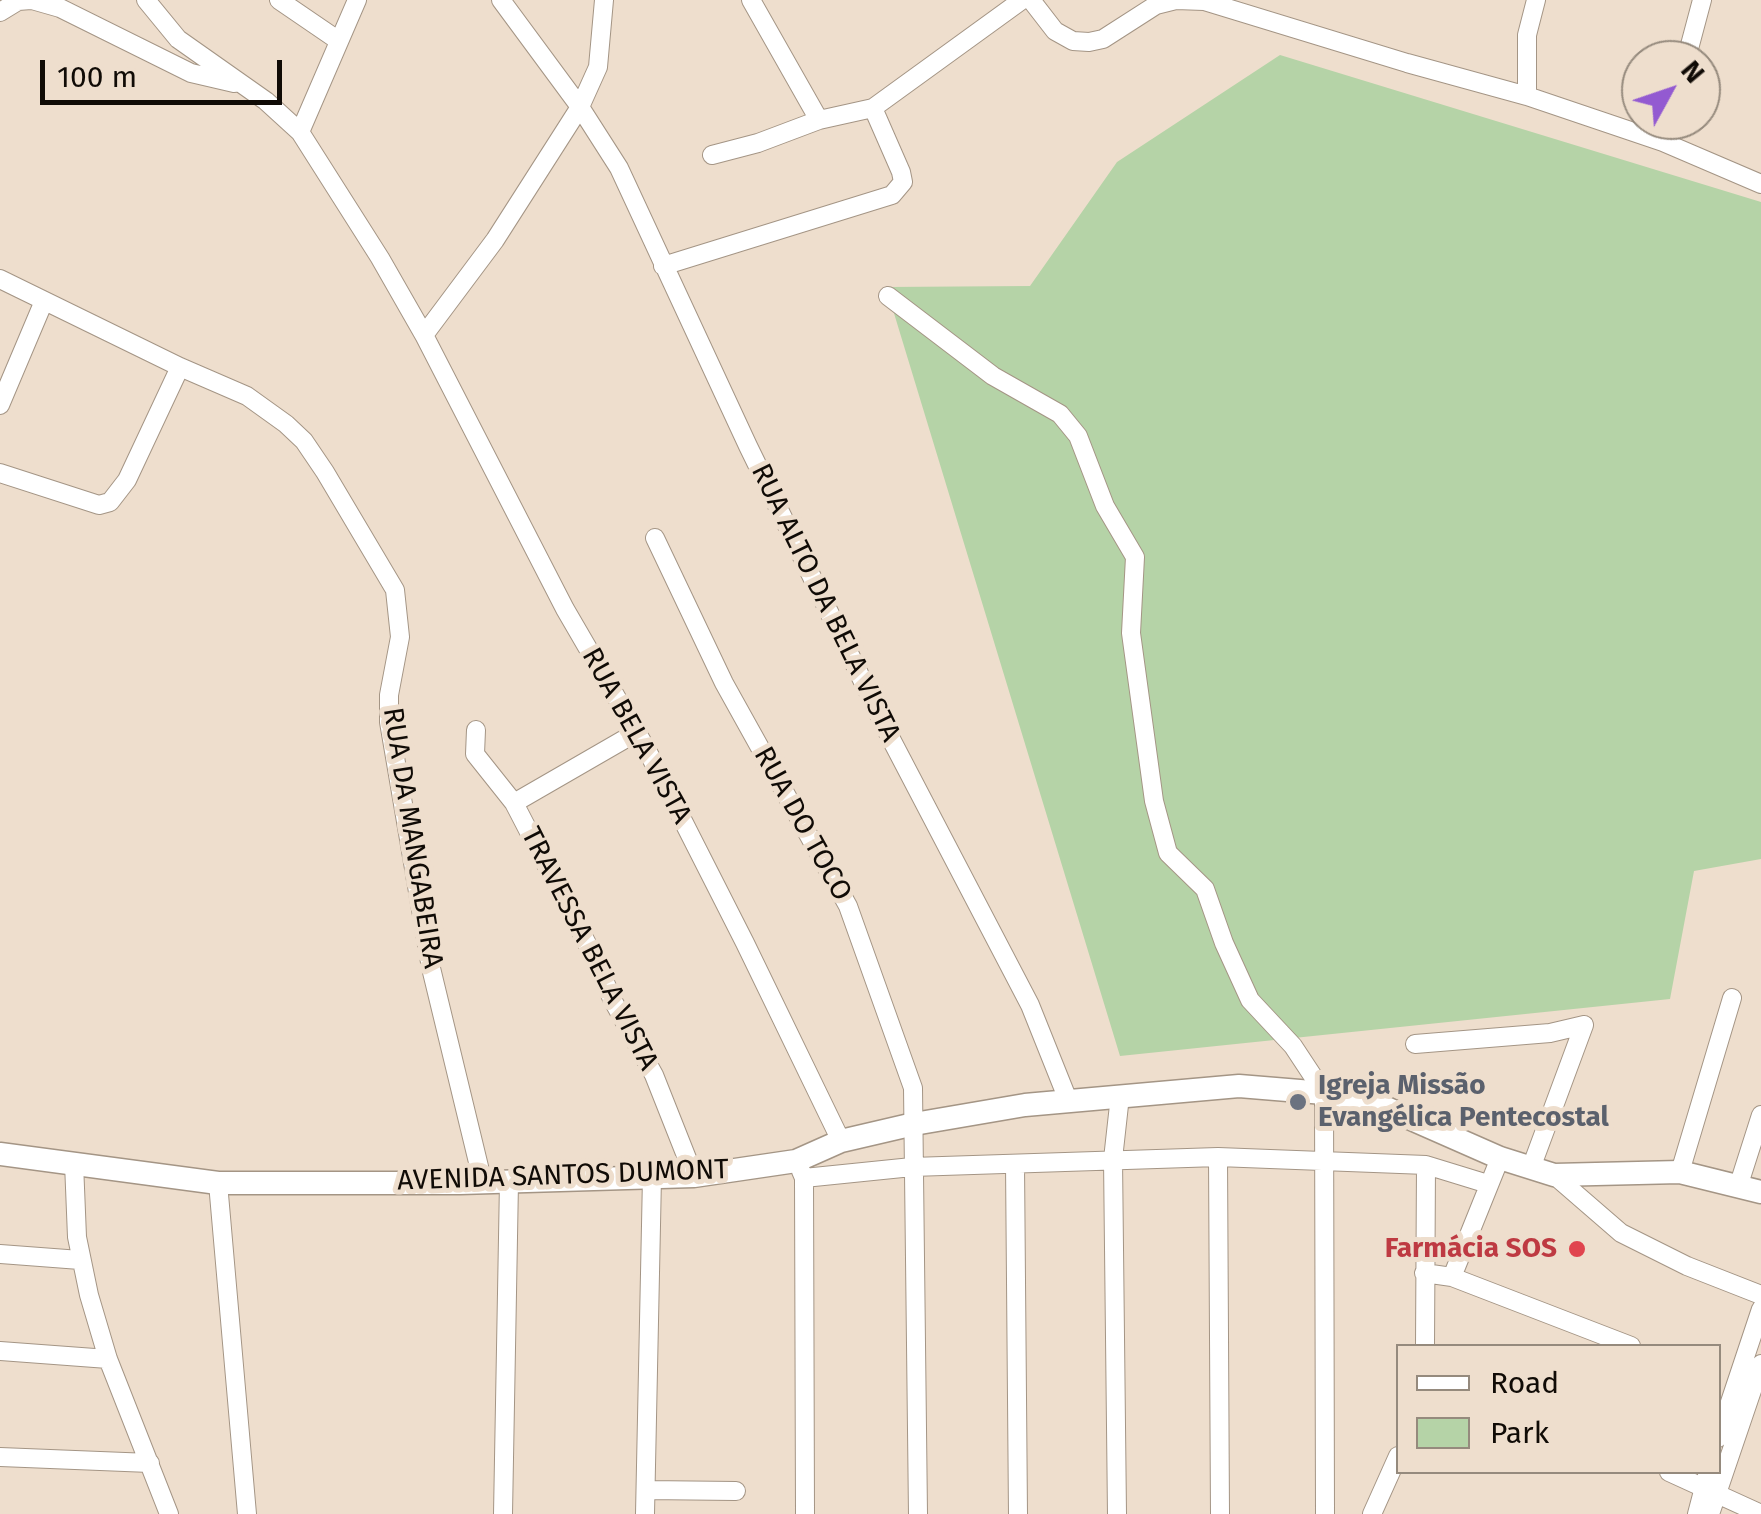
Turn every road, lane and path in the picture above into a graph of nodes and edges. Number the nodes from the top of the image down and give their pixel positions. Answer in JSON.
{"nodes":[{"id":1,"x":31,"y":0,"type":"edge"},
{"id":2,"x":146,"y":0,"type":"edge"},
{"id":3,"x":280,"y":0,"type":"edge"},
{"id":4,"x":357,"y":0,"type":"edge"},
{"id":5,"x":501,"y":0,"type":"edge"},
{"id":6,"x":604,"y":0,"type":"edge"},
{"id":7,"x":752,"y":0,"type":"edge"},
{"id":8,"x":1022,"y":0,"type":"edge"},
{"id":9,"x":1031,"y":0,"type":"edge"},
{"id":10,"x":1536,"y":0,"type":"edge"},
{"id":11,"x":1702,"y":0,"type":"edge"},
{"id":12,"x":1134,"y":8,"type":"edge"},
{"id":13,"x":0,"y":12,"type":"edge"},
{"id":14,"x":1691,"y":40,"type":"edge"},
{"id":15,"x":339,"y":41,"type":"junction"},
{"id":16,"x":240,"y":84,"type":"junction"},
{"id":17,"x":1527,"y":96,"type":"junction"},
{"id":18,"x":580,"y":107,"type":"junction"},
{"id":19,"x":874,"y":108,"type":"junction"},
{"id":20,"x":819,"y":120,"type":"junction"},
{"id":21,"x":300,"y":132,"type":"junction"},
{"id":22,"x":1663,"y":142,"type":"joint"},
{"id":23,"x":712,"y":154,"type":"dead end"},
{"id":24,"x":1761,"y":184,"type":"edge"},
{"id":25,"x":663,"y":266,"type":"junction"},
{"id":26,"x":0,"y":279,"type":"edge"},
{"id":27,"x":888,"y":296,"type":"dead end"},
{"id":28,"x":44,"y":300,"type":"junction"},
{"id":29,"x":424,"y":335,"type":"junction"},
{"id":30,"x":180,"y":367,"type":"junction"},
{"id":31,"x":0,"y":405,"type":"edge"},
{"id":32,"x":0,"y":474,"type":"edge"},
{"id":33,"x":655,"y":538,"type":"dead end"},
{"id":34,"x":476,"y":730,"type":"dead end"},
{"id":35,"x":637,"y":732,"type":"junction"},
{"id":36,"x":514,"y":803,"type":"junction"},
{"id":37,"x":1732,"y":998,"type":"dead end"},
{"id":38,"x":1415,"y":1044,"type":"dead end"},
{"id":39,"x":1324,"y":1093,"type":"junction"},
{"id":40,"x":1120,"y":1096,"type":"junction"},
{"id":41,"x":1068,"y":1100,"type":"junction"},
{"id":42,"x":1761,"y":1115,"type":"edge"},
{"id":43,"x":914,"y":1124,"type":"junction"},
{"id":44,"x":840,"y":1142,"type":"junction"},
{"id":45,"x":0,"y":1154,"type":"edge"},
{"id":46,"x":1218,"y":1157,"type":"junction"},
{"id":47,"x":1500,"y":1158,"type":"junction"},
{"id":48,"x":1113,"y":1159,"type":"junction"},
{"id":49,"x":1325,"y":1162,"type":"junction"},
{"id":50,"x":74,"y":1163,"type":"junction"},
{"id":51,"x":1016,"y":1164,"type":"junction"},
{"id":52,"x":1426,"y":1166,"type":"junction"},
{"id":53,"x":912,"y":1167,"type":"junction"},
{"id":54,"x":1530,"y":1168,"type":"junction"},
{"id":55,"x":800,"y":1170,"type":"junction"},
{"id":56,"x":1680,"y":1172,"type":"junction"},
{"id":57,"x":1554,"y":1174,"type":"junction"},
{"id":58,"x":694,"y":1176,"type":"junction"},
{"id":59,"x":652,"y":1177,"type":"junction"},
{"id":60,"x":218,"y":1182,"type":"junction"},
{"id":61,"x":509,"y":1182,"type":"junction"},
{"id":62,"x":483,"y":1183,"type":"junction"},
{"id":63,"x":1488,"y":1184,"type":"junction"},
{"id":64,"x":1750,"y":1188,"type":"edge"},
{"id":65,"x":0,"y":1254,"type":"edge"},
{"id":66,"x":80,"y":1260,"type":"junction"},
{"id":67,"x":1424,"y":1272,"type":"junction"},
{"id":68,"x":1452,"y":1278,"type":"junction"},
{"id":69,"x":1761,"y":1295,"type":"edge"},
{"id":70,"x":1761,"y":1309,"type":"edge"},
{"id":71,"x":1424,"y":1344,"type":"edge"},
{"id":72,"x":1626,"y":1344,"type":"edge"},
{"id":73,"x":0,"y":1351,"type":"edge"},
{"id":74,"x":108,"y":1358,"type":"junction"},
{"id":75,"x":1761,"y":1364,"type":"edge"},
{"id":76,"x":1741,"y":1390,"type":"edge"},
{"id":77,"x":1721,"y":1432,"type":"edge"},
{"id":78,"x":1721,"y":1448,"type":"edge"},
{"id":79,"x":0,"y":1457,"type":"edge"},
{"id":80,"x":1396,"y":1460,"type":"edge"},
{"id":81,"x":150,"y":1463,"type":"junction"},
{"id":82,"x":1677,"y":1474,"type":"edge"},
{"id":83,"x":1709,"y":1483,"type":"edge"},
{"id":84,"x":646,"y":1490,"type":"junction"},
{"id":85,"x":736,"y":1491,"type":"dead end"},
{"id":86,"x":169,"y":1514,"type":"edge"},
{"id":87,"x":247,"y":1514,"type":"edge"},
{"id":88,"x":503,"y":1514,"type":"edge"},
{"id":89,"x":646,"y":1514,"type":"edge"},
{"id":90,"x":805,"y":1514,"type":"edge"},
{"id":91,"x":918,"y":1514,"type":"edge"},
{"id":92,"x":1018,"y":1514,"type":"edge"},
{"id":93,"x":1117,"y":1514,"type":"edge"},
{"id":94,"x":1220,"y":1514,"type":"edge"},
{"id":95,"x":1325,"y":1514,"type":"edge"},
{"id":96,"x":1372,"y":1514,"type":"edge"},
{"id":97,"x":1697,"y":1514,"type":"edge"},
{"id":98,"x":1710,"y":1514,"type":"edge"},
{"id":99,"x":1761,"y":1514,"type":"edge"}],
"edges":[{"from":1,"to":13,"type":"street"},
{"from":1,"to":16,"type":"street"},
{"from":2,"to":16,"type":"street","name":"RUA BELA VISTA"},
{"from":3,"to":15,"type":"street"},
{"from":4,"to":15,"type":"street"},
{"from":5,"to":18,"type":"street"},
{"from":6,"to":18,"type":"street"},
{"from":7,"to":20,"type":"street"},
{"from":8,"to":19,"type":"street"},
{"from":9,"to":12,"type":"street"},
{"from":10,"to":17,"type":"street"},
{"from":11,"to":14,"type":"street"},
{"from":12,"to":17,"type":"street"},
{"from":15,"to":21,"type":"street"},
{"from":16,"to":21,"type":"street","name":"RUA BELA VISTA"},
{"from":17,"to":22,"type":"street"},
{"from":18,"to":25,"type":"street","name":"RUA ALTO DA BELA VISTA"},
{"from":18,"to":29,"type":"street"},
{"from":19,"to":20,"type":"street"},
{"from":19,"to":25,"type":"street"},
{"from":20,"to":23,"type":"street"},
{"from":21,"to":29,"type":"street","name":"RUA BELA VISTA"},
{"from":22,"to":24,"type":"street"},
{"from":25,"to":41,"type":"street","name":"RUA ALTO DA BELA VISTA"},
{"from":26,"to":28,"type":"street","name":"RUA DA MANGABEIRA"},
{"from":27,"to":39,"type":"street"},
{"from":28,"to":30,"type":"street","name":"RUA DA MANGABEIRA"},
{"from":28,"to":31,"type":"street"},
{"from":29,"to":35,"type":"street","name":"RUA BELA VISTA"},
{"from":30,"to":32,"type":"street"},
{"from":30,"to":62,"type":"street","name":"RUA DA MANGABEIRA"},
{"from":33,"to":43,"type":"street","name":"RUA DO TOCO"},
{"from":34,"to":36,"type":"street","name":"TRAVESSA BELA VISTA"},
{"from":35,"to":36,"type":"street"},
{"from":35,"to":44,"type":"street","name":"RUA BELA VISTA"},
{"from":36,"to":58,"type":"street","name":"TRAVESSA BELA VISTA"},
{"from":37,"to":56,"type":"street"},
{"from":38,"to":54,"type":"street"},
{"from":39,"to":40,"type":"main road","name":"AVENIDA SANTOS DUMONT"},
{"from":39,"to":47,"type":"main road","name":"AVENIDA SANTOS DUMONT"},
{"from":39,"to":49,"type":"street"},
{"from":40,"to":41,"type":"main road","name":"AVENIDA SANTOS DUMONT"},
{"from":40,"to":48,"type":"street"},
{"from":41,"to":43,"type":"main road","name":"AVENIDA SANTOS DUMONT"},
{"from":42,"to":64,"type":"street"},
{"from":43,"to":44,"type":"main road","name":"AVENIDA SANTOS DUMONT"},
{"from":43,"to":53,"type":"street","name":"RUA DO TOCO"},
{"from":44,"to":55,"type":"main road","name":"AVENIDA SANTOS DUMONT"},
{"from":45,"to":50,"type":"main road","name":"AVENIDA SANTOS DUMONT"},
{"from":46,"to":48,"type":"street"},
{"from":46,"to":49,"type":"street"},
{"from":46,"to":94,"type":"street"},
{"from":47,"to":54,"type":"main road","name":"AVENIDA SANTOS DUMONT"},
{"from":47,"to":63,"type":"street"},
{"from":48,"to":51,"type":"street"},
{"from":48,"to":93,"type":"street"},
{"from":49,"to":52,"type":"street"},
{"from":49,"to":95,"type":"street"},
{"from":50,"to":60,"type":"main road","name":"AVENIDA SANTOS DUMONT"},
{"from":50,"to":66,"type":"street"},
{"from":51,"to":53,"type":"street"},
{"from":51,"to":92,"type":"street"},
{"from":52,"to":63,"type":"street"},
{"from":52,"to":67,"type":"street"},
{"from":53,"to":55,"type":"street"},
{"from":53,"to":91,"type":"street","name":"RUA DO TOCO"},
{"from":54,"to":57,"type":"main road","name":"AVENIDA SANTOS DUMONT"},
{"from":55,"to":58,"type":"main road","name":"AVENIDA SANTOS DUMONT"},
{"from":55,"to":90,"type":"street"},
{"from":56,"to":57,"type":"main road","name":"AVENIDA SANTOS DUMONT"},
{"from":56,"to":64,"type":"main road","name":"AVENIDA SANTOS DUMONT"},
{"from":57,"to":69,"type":"street"},
{"from":58,"to":59,"type":"main road","name":"AVENIDA SANTOS DUMONT"},
{"from":59,"to":61,"type":"main road","name":"AVENIDA SANTOS DUMONT"},
{"from":59,"to":84,"type":"street"},
{"from":60,"to":62,"type":"main road","name":"AVENIDA SANTOS DUMONT"},
{"from":60,"to":87,"type":"street"},
{"from":61,"to":62,"type":"main road","name":"AVENIDA SANTOS DUMONT"},
{"from":61,"to":88,"type":"street"},
{"from":63,"to":68,"type":"street"},
{"from":65,"to":66,"type":"street"},
{"from":66,"to":74,"type":"street"},
{"from":67,"to":68,"type":"street"},
{"from":67,"to":71,"type":"street"},
{"from":68,"to":72,"type":"street"},
{"from":70,"to":76,"type":"street"},
{"from":73,"to":74,"type":"street"},
{"from":74,"to":81,"type":"street"},
{"from":75,"to":76,"type":"street"},
{"from":76,"to":77,"type":"street"},
{"from":76,"to":78,"type":"street"},
{"from":79,"to":81,"type":"street"},
{"from":80,"to":96,"type":"street"},
{"from":81,"to":86,"type":"street"},
{"from":82,"to":83,"type":"street"},
{"from":83,"to":97,"type":"street"},
{"from":83,"to":98,"type":"street"},
{"from":83,"to":99,"type":"street"},
{"from":84,"to":85,"type":"street"},
{"from":84,"to":89,"type":"street"}]}
